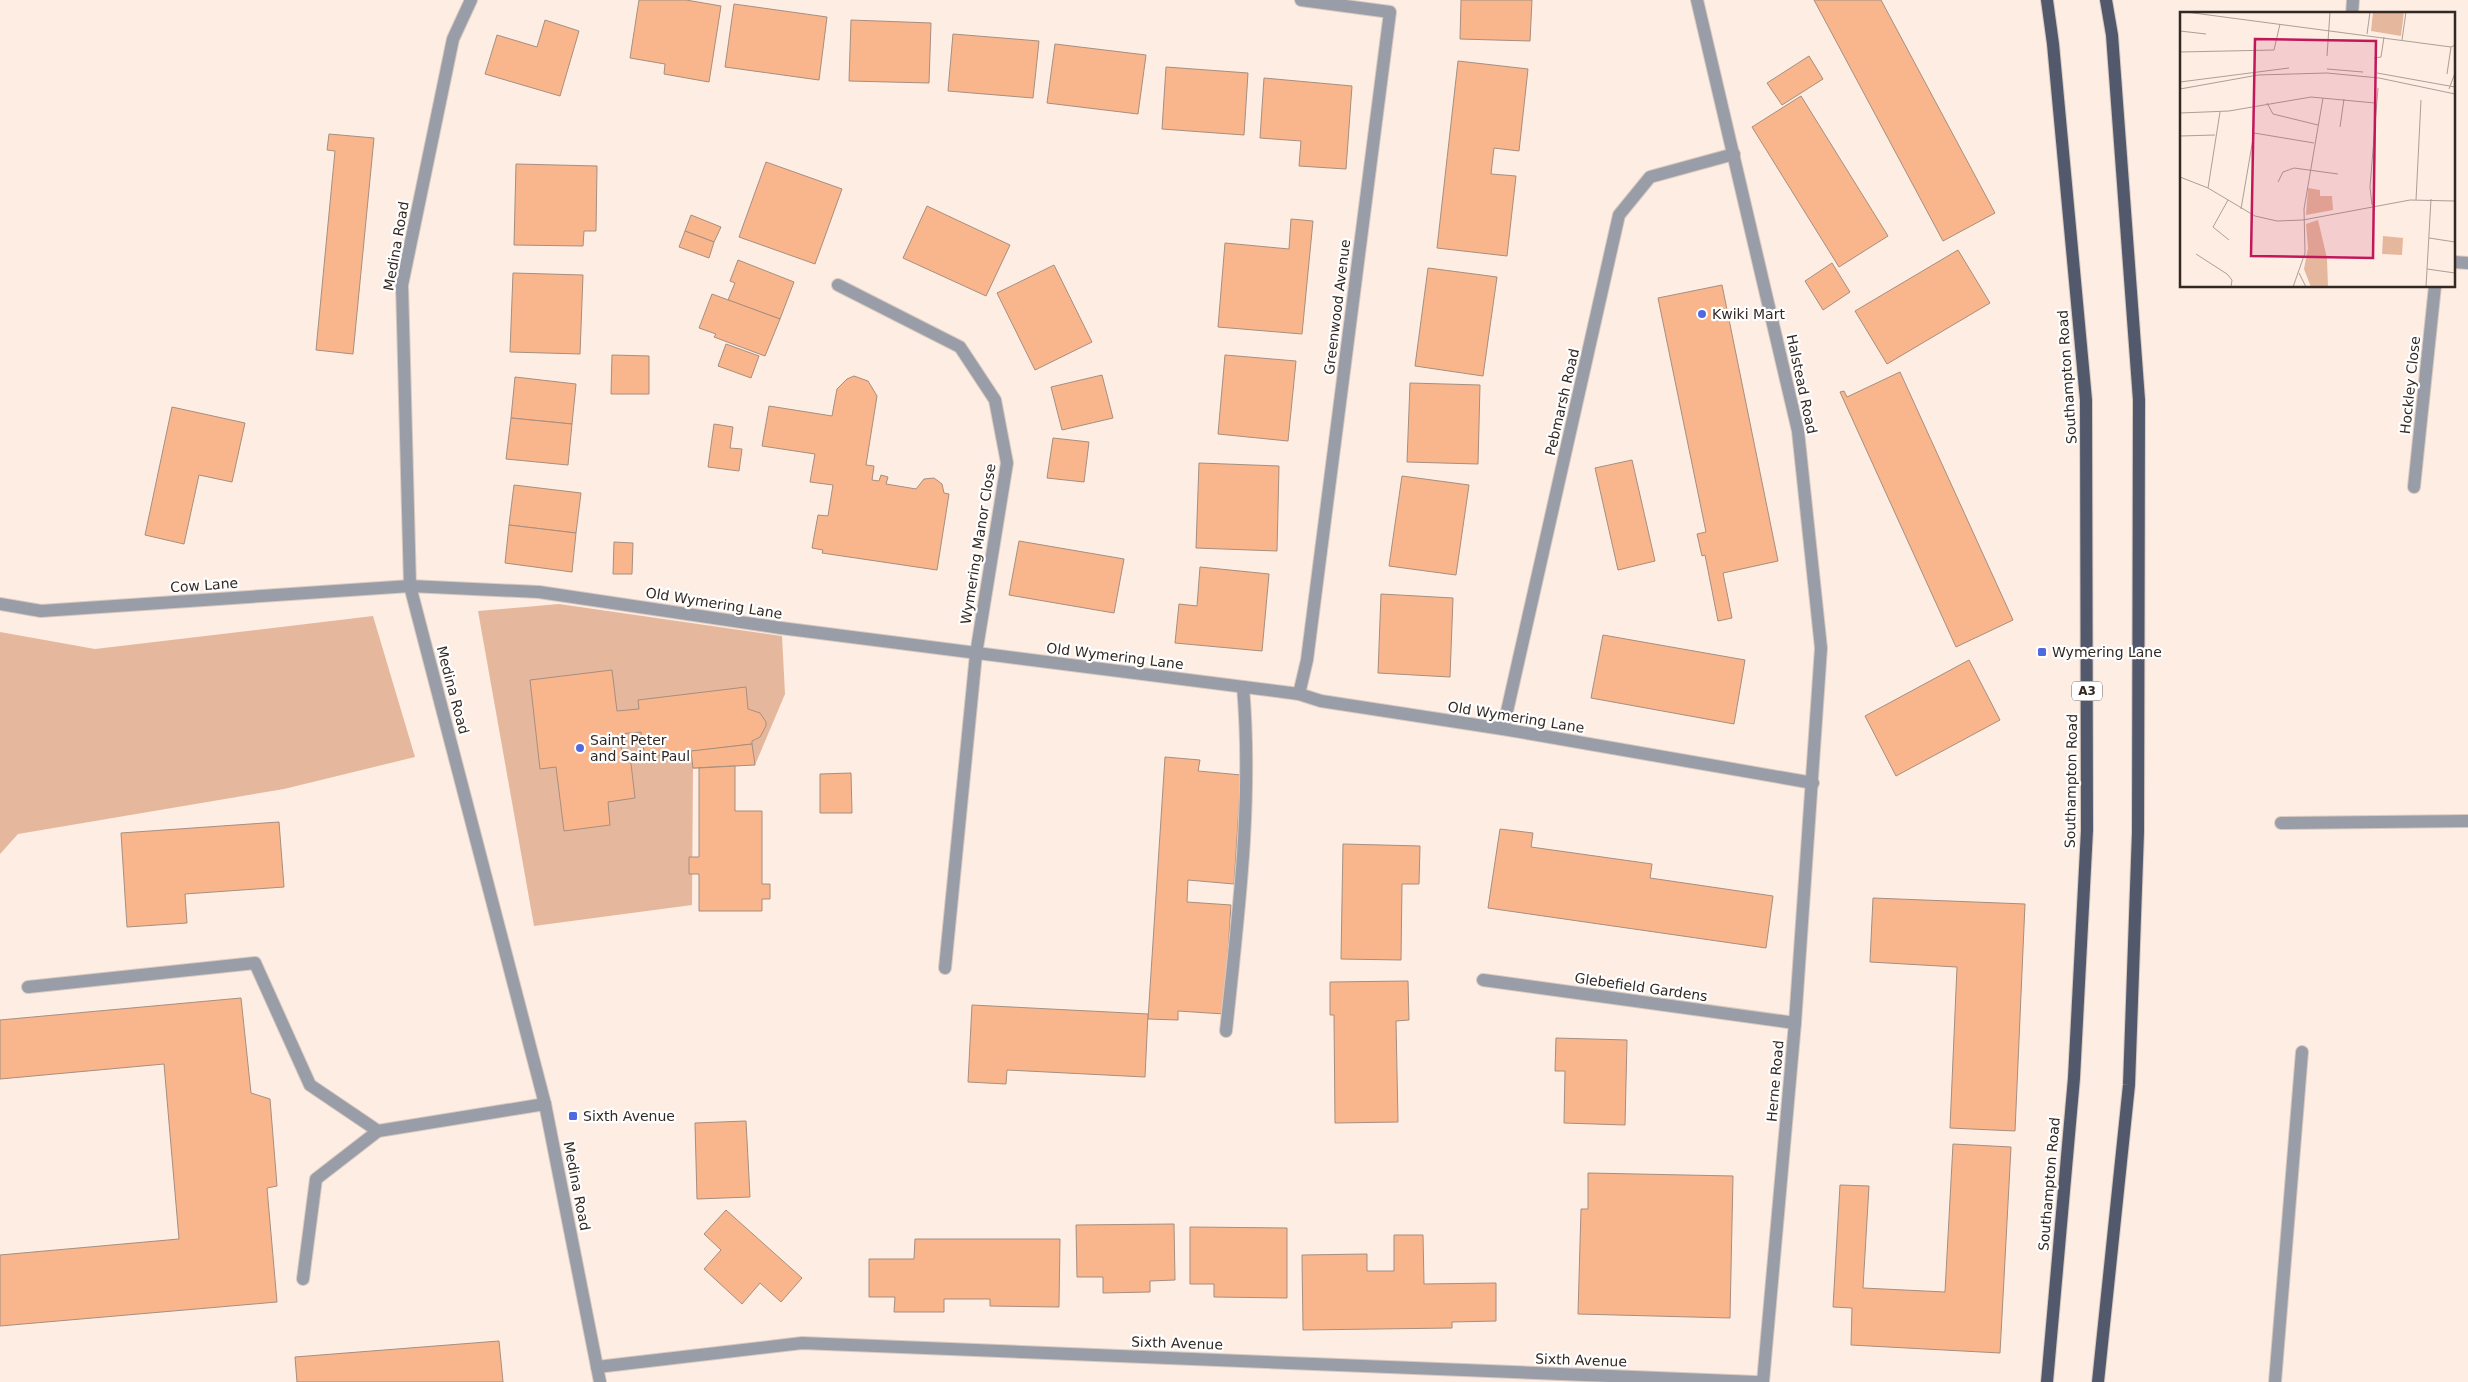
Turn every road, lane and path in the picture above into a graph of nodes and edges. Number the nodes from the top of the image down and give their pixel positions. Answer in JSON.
{"nodes":[{"id":1,"x":471,"y":0,"type":"edge"},
{"id":2,"x":1301,"y":0,"type":"edge"},
{"id":3,"x":1697,"y":0,"type":"edge"},
{"id":4,"x":2047,"y":0,"type":"edge"},
{"id":5,"x":2106,"y":0,"type":"edge"},
{"id":6,"x":1391,"y":6,"type":"edge"},
{"id":7,"x":1734,"y":154,"type":"junction"},
{"id":8,"x":838,"y":285,"type":"dead end"},
{"id":9,"x":2435,"y":288,"type":"edge"},
{"id":10,"x":2414,"y":487,"type":"dead end"},
{"id":11,"x":410,"y":586,"type":"junction"},
{"id":12,"x":0,"y":604,"type":"edge"},
{"id":13,"x":976,"y":654,"type":"junction"},
{"id":14,"x":1243,"y":687,"type":"junction"},
{"id":15,"x":1299,"y":694,"type":"junction"},
{"id":16,"x":1503,"y":730,"type":"junction"},
{"id":17,"x":1813,"y":783,"type":"junction"},
{"id":18,"x":2468,"y":821,"type":"edge"},
{"id":19,"x":2281,"y":823,"type":"dead end"},
{"id":20,"x":945,"y":968,"type":"dead end"},
{"id":21,"x":1483,"y":980,"type":"dead end"},
{"id":22,"x":28,"y":987,"type":"dead end"},
{"id":23,"x":1796,"y":1023,"type":"junction"},
{"id":24,"x":1226,"y":1031,"type":"dead end"},
{"id":25,"x":2302,"y":1052,"type":"dead end"},
{"id":26,"x":545,"y":1104,"type":"junction"},
{"id":27,"x":378,"y":1131,"type":"junction"},
{"id":28,"x":303,"y":1279,"type":"dead end"},
{"id":29,"x":597,"y":1367,"type":"junction"},
{"id":30,"x":600,"y":1382,"type":"edge"},
{"id":31,"x":1756,"y":1382,"type":"edge"},
{"id":32,"x":1764,"y":1382,"type":"edge"},
{"id":33,"x":2047,"y":1382,"type":"edge"},
{"id":34,"x":2098,"y":1382,"type":"edge"},
{"id":35,"x":2275,"y":1382,"type":"edge"}],
"edges":[{"from":1,"to":11,"type":"street","name":"Medina Road"},
{"from":2,"to":6,"type":"street","name":"Greenwood Avenue"},
{"from":3,"to":7,"type":"street","name":"Halstead Road"},
{"from":4,"to":33,"type":"main road","name":"Southampton Road","number":"A3"},
{"from":5,"to":34,"type":"main road"},
{"from":6,"to":15,"type":"street","name":"Greenwood Avenue"},
{"from":7,"to":16,"type":"street","name":"Pebmarsh Road"},
{"from":7,"to":17,"type":"street","name":"Halstead Road"},
{"from":8,"to":13,"type":"street","name":"Wymering Manor Close"},
{"from":9,"to":10,"type":"street","name":"Hockley Close"},
{"from":11,"to":12,"type":"street","name":"Cow Lane"},
{"from":11,"to":13,"type":"street","name":"Old Wymering Lane"},
{"from":11,"to":26,"type":"street","name":"Medina Road"},
{"from":13,"to":14,"type":"street","name":"Old Wymering Lane"},
{"from":13,"to":20,"type":"street","name":"Wymering Manor Close"},
{"from":14,"to":15,"type":"street","name":"Old Wymering Lane"},
{"from":14,"to":24,"type":"street"},
{"from":15,"to":16,"type":"street","name":"Old Wymering Lane"},
{"from":16,"to":17,"type":"street","name":"Old Wymering Lane"},
{"from":17,"to":23,"type":"street","name":"Herne Road"},
{"from":18,"to":19,"type":"street"},
{"from":21,"to":23,"type":"street","name":"Glebefield Gardens"},
{"from":22,"to":27,"type":"street"},
{"from":23,"to":32,"type":"street","name":"Herne Road"},
{"from":25,"to":35,"type":"street"},
{"from":26,"to":27,"type":"street"},
{"from":26,"to":29,"type":"street","name":"Medina Road"},
{"from":27,"to":28,"type":"street"},
{"from":29,"to":30,"type":"street","name":"Medina Road"},
{"from":29,"to":31,"type":"street","name":"Sixth Avenue"}]}
